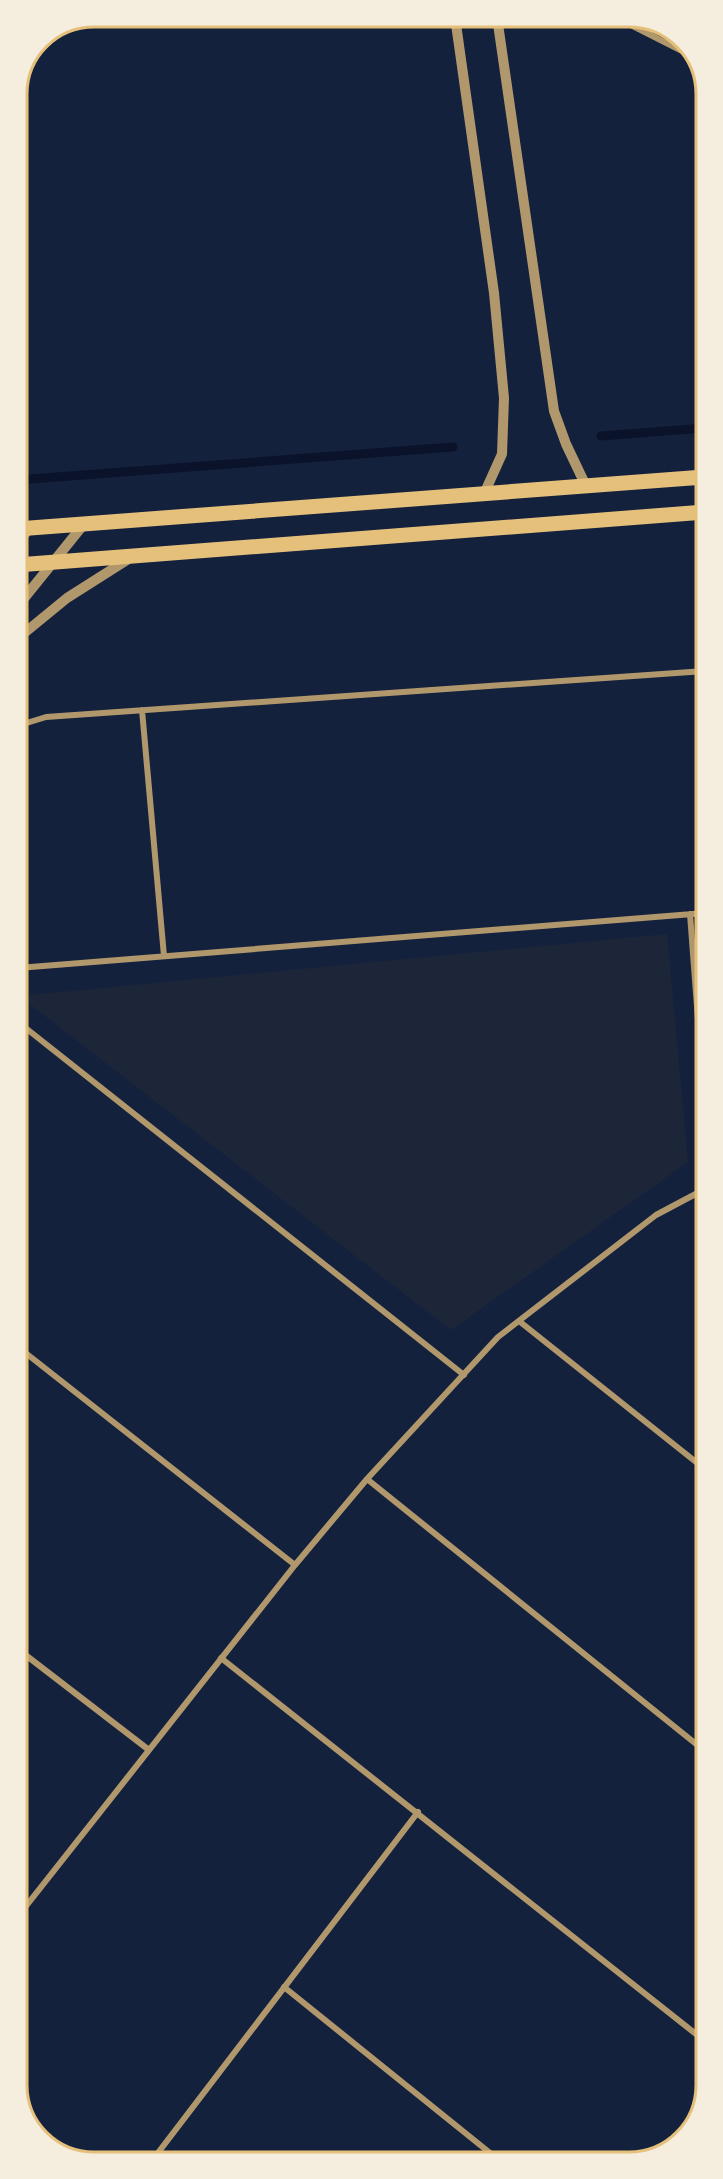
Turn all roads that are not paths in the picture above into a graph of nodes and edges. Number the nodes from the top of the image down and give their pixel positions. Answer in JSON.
{"nodes":[{"id":1,"x":456,"y":27,"type":"edge"},
{"id":2,"x":498,"y":27,"type":"edge"},
{"id":3,"x":635,"y":27,"type":"edge"},
{"id":4,"x":677,"y":49,"type":"edge"},
{"id":5,"x":696,"y":478,"type":"edge"},
{"id":6,"x":586,"y":486,"type":"junction"},
{"id":7,"x":484,"y":494,"type":"junction"},
{"id":8,"x":696,"y":513,"type":"edge"},
{"id":9,"x":84,"y":524,"type":"junction"},
{"id":10,"x":27,"y":529,"type":"edge"},
{"id":11,"x":133,"y":556,"type":"junction"},
{"id":12,"x":54,"y":562,"type":"junction"},
{"id":13,"x":27,"y":564,"type":"edge"},
{"id":14,"x":27,"y":595,"type":"edge"},
{"id":15,"x":27,"y":631,"type":"edge"},
{"id":16,"x":696,"y":672,"type":"edge"},
{"id":17,"x":142,"y":710,"type":"junction"},
{"id":18,"x":27,"y":723,"type":"edge"},
{"id":19,"x":690,"y":914,"type":"junction"},
{"id":20,"x":696,"y":914,"type":"edge"},
{"id":21,"x":164,"y":956,"type":"junction"},
{"id":22,"x":27,"y":967,"type":"edge"},
{"id":23,"x":696,"y":993,"type":"edge"},
{"id":24,"x":27,"y":1029,"type":"edge"},
{"id":25,"x":696,"y":1195,"type":"edge"},
{"id":26,"x":519,"y":1321,"type":"junction"},
{"id":27,"x":27,"y":1354,"type":"edge"},
{"id":28,"x":464,"y":1375,"type":"junction"},
{"id":29,"x":696,"y":1462,"type":"edge"},
{"id":30,"x":367,"y":1479,"type":"junction"},
{"id":31,"x":295,"y":1565,"type":"junction"},
{"id":32,"x":27,"y":1657,"type":"edge"},
{"id":33,"x":222,"y":1658,"type":"junction"},
{"id":34,"x":696,"y":1744,"type":"edge"},
{"id":35,"x":149,"y":1750,"type":"junction"},
{"id":36,"x":418,"y":1812,"type":"junction"},
{"id":37,"x":27,"y":1905,"type":"edge"},
{"id":38,"x":284,"y":1987,"type":"junction"},
{"id":39,"x":696,"y":2034,"type":"edge"},
{"id":40,"x":159,"y":2152,"type":"edge"},
{"id":41,"x":489,"y":2152,"type":"edge"}],
"edges":[{"from":1,"to":7,"type":"street"},
{"from":2,"to":6,"type":"street"},
{"from":3,"to":4,"type":"street"},
{"from":5,"to":6,"type":"main road"},
{"from":6,"to":7,"type":"main road"},
{"from":7,"to":9,"type":"main road"},
{"from":8,"to":11,"type":"main road"},
{"from":9,"to":10,"type":"main road"},
{"from":9,"to":12,"type":"street"},
{"from":11,"to":12,"type":"main road"},
{"from":11,"to":15,"type":"street"},
{"from":12,"to":13,"type":"main road"},
{"from":12,"to":14,"type":"street"},
{"from":16,"to":17,"type":"street"},
{"from":17,"to":18,"type":"street"},
{"from":17,"to":21,"type":"street"},
{"from":19,"to":20,"type":"street"},
{"from":19,"to":21,"type":"street"},
{"from":19,"to":23,"type":"street"},
{"from":21,"to":22,"type":"street"},
{"from":24,"to":28,"type":"street"},
{"from":25,"to":26,"type":"street"},
{"from":26,"to":28,"type":"street"},
{"from":26,"to":29,"type":"street"},
{"from":27,"to":31,"type":"street"},
{"from":28,"to":30,"type":"street"},
{"from":30,"to":31,"type":"street"},
{"from":30,"to":34,"type":"street"},
{"from":31,"to":33,"type":"street"},
{"from":32,"to":35,"type":"street"},
{"from":33,"to":35,"type":"street"},
{"from":33,"to":36,"type":"street"},
{"from":35,"to":37,"type":"street"},
{"from":36,"to":38,"type":"street"},
{"from":36,"to":39,"type":"street"},
{"from":38,"to":40,"type":"street"},
{"from":38,"to":41,"type":"street"}]}
